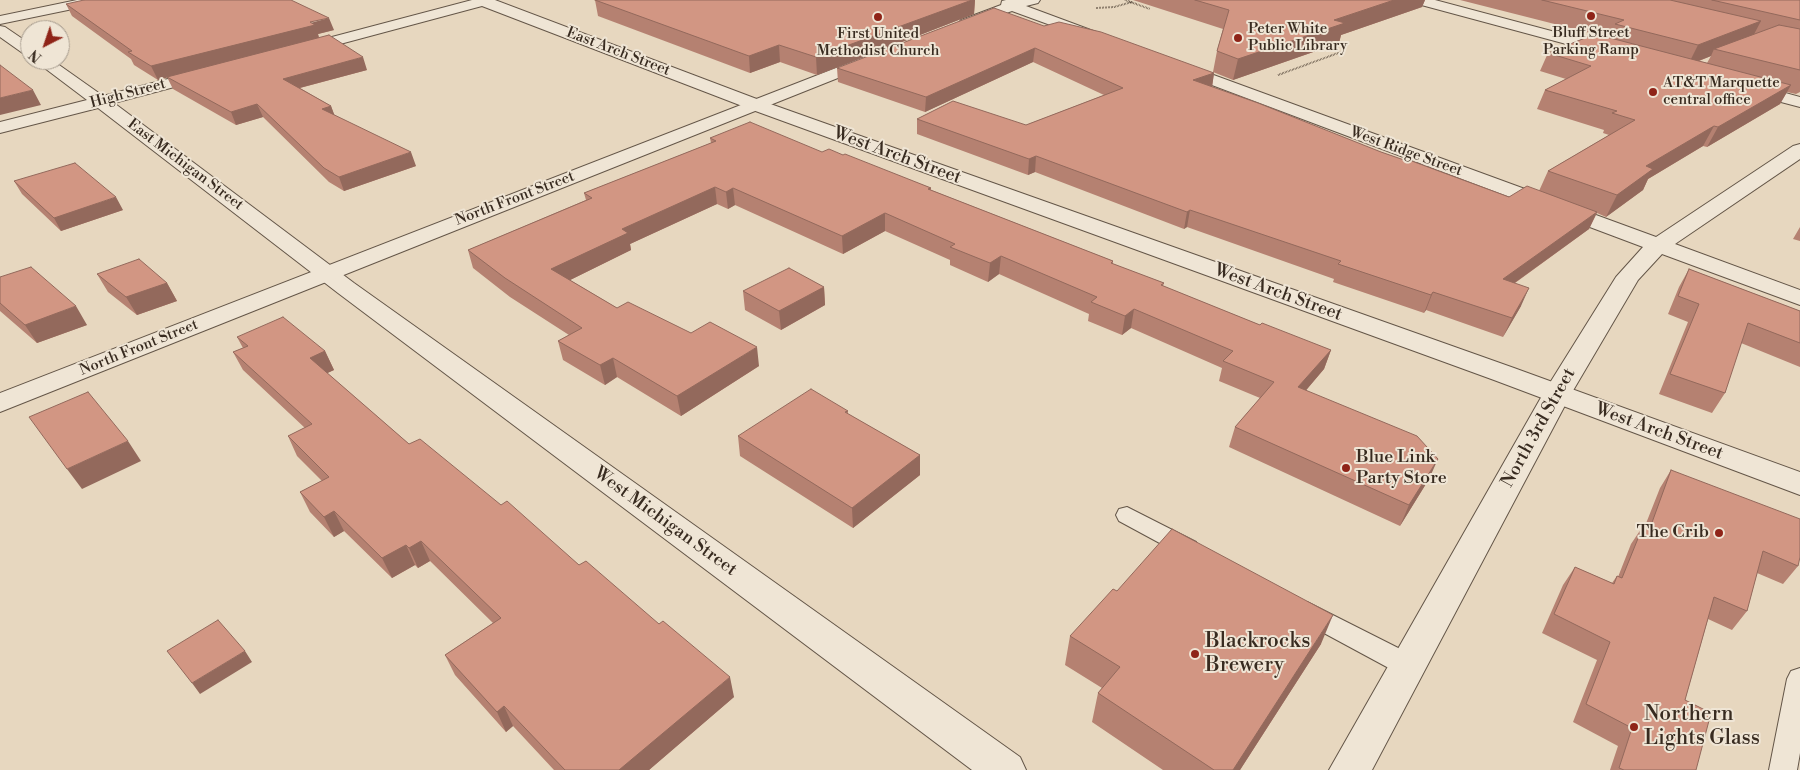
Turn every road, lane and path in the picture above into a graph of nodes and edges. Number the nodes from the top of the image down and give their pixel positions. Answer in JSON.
{"nodes":[{"id":1,"x":97,"y":0,"type":"edge"},
{"id":2,"x":484,"y":0,"type":"edge"},
{"id":3,"x":989,"y":0,"type":"edge"},
{"id":4,"x":1033,"y":0,"type":"edge"},
{"id":5,"x":1125,"y":0,"type":"edge"},
{"id":6,"x":1419,"y":0,"type":"edge"},
{"id":7,"x":1132,"y":2,"type":"junction"},
{"id":8,"x":1011,"y":6,"type":"junction"},
{"id":9,"x":1114,"y":7,"type":"dead end"},
{"id":10,"x":1150,"y":9,"type":"dead end"},
{"id":11,"x":0,"y":20,"type":"edge"},
{"id":12,"x":951,"y":29,"type":"edge"},
{"id":13,"x":0,"y":30,"type":"edge"},
{"id":14,"x":1112,"y":43,"type":"edge"},
{"id":15,"x":20,"y":44,"type":"edge"},
{"id":16,"x":1341,"y":52,"type":"edge"},
{"id":17,"x":287,"y":53,"type":"edge"},
{"id":18,"x":888,"y":53,"type":"edge"},
{"id":19,"x":1629,"y":56,"type":"edge"},
{"id":20,"x":1158,"y":60,"type":"edge"},
{"id":21,"x":56,"y":70,"type":"edge"},
{"id":22,"x":219,"y":70,"type":"edge"},
{"id":23,"x":1277,"y":76,"type":"dead end"},
{"id":24,"x":1734,"y":84,"type":"edge"},
{"id":25,"x":101,"y":102,"type":"junction"},
{"id":26,"x":1800,"y":102,"type":"edge"},
{"id":27,"x":756,"y":105,"type":"junction"},
{"id":28,"x":0,"y":128,"type":"edge"},
{"id":29,"x":1800,"y":150,"type":"edge"},
{"id":30,"x":1657,"y":246,"type":"junction"},
{"id":31,"x":326,"y":272,"type":"junction"},
{"id":32,"x":1800,"y":298,"type":"edge"},
{"id":33,"x":1557,"y":394,"type":"junction"},
{"id":34,"x":0,"y":404,"type":"edge"},
{"id":35,"x":1800,"y":484,"type":"edge"},
{"id":36,"x":1127,"y":515,"type":"dead end"},
{"id":37,"x":1204,"y":557,"type":"edge"},
{"id":38,"x":1289,"y":603,"type":"edge"},
{"id":39,"x":1407,"y":666,"type":"junction"},
{"id":40,"x":1800,"y":679,"type":"edge"},
{"id":41,"x":1006,"y":770,"type":"edge"},
{"id":42,"x":1350,"y":770,"type":"edge"},
{"id":43,"x":1783,"y":770,"type":"edge"}],
"edges":[{"from":1,"to":11,"type":"street"},
{"from":2,"to":17,"type":"street"},
{"from":2,"to":27,"type":"street","name":"East Arch Street"},
{"from":3,"to":8,"type":"street"},
{"from":4,"to":8,"type":"street"},
{"from":5,"to":7,"type":"path"},
{"from":6,"to":19,"type":"street"},
{"from":7,"to":9,"type":"path"},
{"from":7,"to":10,"type":"path"},
{"from":8,"to":12,"type":"street"},
{"from":8,"to":14,"type":"street"},
{"from":13,"to":15,"type":"street"},
{"from":16,"to":23,"type":"path"},
{"from":18,"to":27,"type":"street","name":"North Front Street"},
{"from":20,"to":30,"type":"street","name":"West Ridge Street"},
{"from":21,"to":25,"type":"street","name":"East Michigan Street"},
{"from":22,"to":25,"type":"street","name":"High Street"},
{"from":24,"to":26,"type":"street"},
{"from":25,"to":28,"type":"street","name":"High Street"},
{"from":25,"to":31,"type":"street","name":"East Michigan Street"},
{"from":27,"to":31,"type":"street","name":"North Front Street"},
{"from":27,"to":33,"type":"street","name":"West Arch Street"},
{"from":29,"to":30,"type":"street","name":"North 3rd Street"},
{"from":30,"to":32,"type":"street","name":"West Ridge Street"},
{"from":30,"to":33,"type":"street","name":"North 3rd Street"},
{"from":31,"to":34,"type":"street","name":"North Front Street"},
{"from":31,"to":41,"type":"street","name":"West Michigan Street"},
{"from":33,"to":35,"type":"street","name":"West Arch Street"},
{"from":33,"to":39,"type":"street","name":"North 3rd Street"},
{"from":36,"to":37,"type":"lane"},
{"from":38,"to":39,"type":"lane"},
{"from":39,"to":42,"type":"street","name":"North 3rd Street"},
{"from":40,"to":43,"type":"lane"}]}
